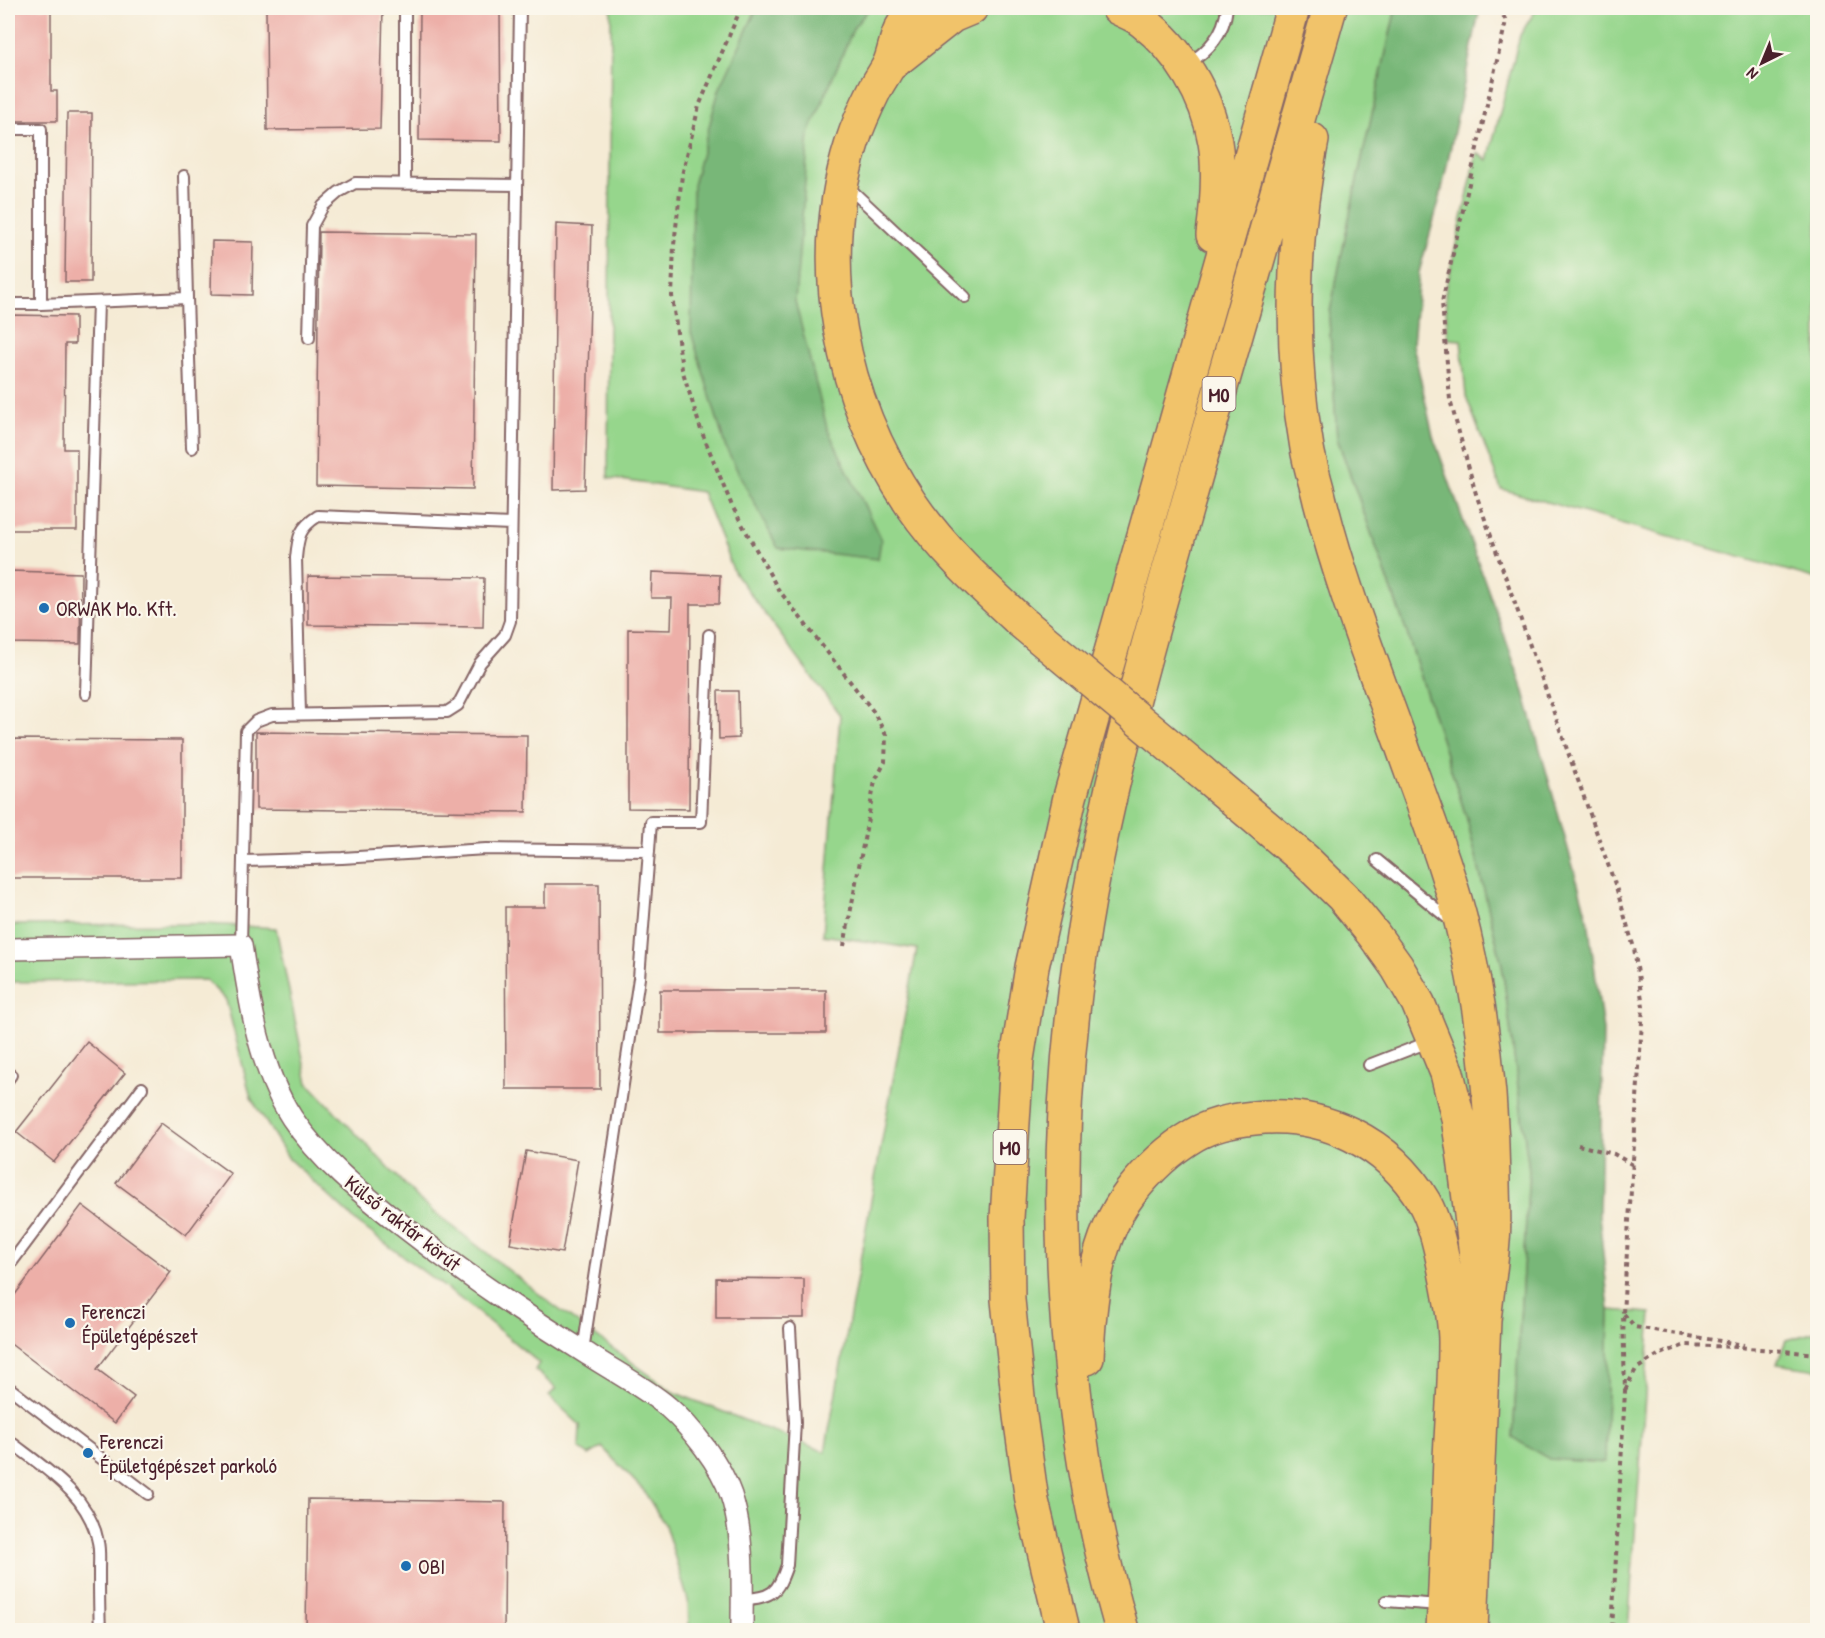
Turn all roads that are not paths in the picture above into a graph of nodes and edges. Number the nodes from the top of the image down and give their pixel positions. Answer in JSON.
{"nodes":[{"id":1,"x":405,"y":8,"type":"edge"},
{"id":2,"x":520,"y":8,"type":"edge"},
{"id":3,"x":915,"y":8,"type":"edge"},
{"id":4,"x":970,"y":8,"type":"edge"},
{"id":5,"x":1118,"y":8,"type":"edge"},
{"id":6,"x":1227,"y":8,"type":"edge"},
{"id":7,"x":1293,"y":8,"type":"edge"},
{"id":8,"x":1330,"y":8,"type":"edge"},
{"id":9,"x":1320,"y":40,"type":"junction"},
{"id":10,"x":889,"y":65,"type":"junction"},
{"id":11,"x":1185,"y":67,"type":"junction"},
{"id":12,"x":8,"y":129,"type":"edge"},
{"id":13,"x":184,"y":176,"type":"dead end"},
{"id":14,"x":843,"y":182,"type":"junction"},
{"id":15,"x":405,"y":184,"type":"junction"},
{"id":16,"x":517,"y":185,"type":"junction"},
{"id":17,"x":965,"y":297,"type":"dead end"},
{"id":18,"x":187,"y":298,"type":"junction"},
{"id":19,"x":98,"y":302,"type":"junction"},
{"id":20,"x":8,"y":304,"type":"edge"},
{"id":21,"x":41,"y":304,"type":"junction"},
{"id":22,"x":1199,"y":334,"type":"junction"},
{"id":23,"x":309,"y":338,"type":"dead end"},
{"id":24,"x":192,"y":448,"type":"dead end"},
{"id":25,"x":511,"y":524,"type":"junction"},
{"id":26,"x":709,"y":635,"type":"dead end"},
{"id":27,"x":86,"y":694,"type":"dead end"},
{"id":28,"x":300,"y":714,"type":"junction"},
{"id":29,"x":649,"y":851,"type":"junction"},
{"id":30,"x":1377,"y":860,"type":"dead end"},
{"id":31,"x":243,"y":861,"type":"junction"},
{"id":32,"x":1464,"y":932,"type":"junction"},
{"id":33,"x":241,"y":945,"type":"junction"},
{"id":34,"x":8,"y":949,"type":"edge"},
{"id":35,"x":1433,"y":1040,"type":"junction"},
{"id":36,"x":1369,"y":1065,"type":"dead end"},
{"id":37,"x":142,"y":1088,"type":"dead end"},
{"id":38,"x":1467,"y":1192,"type":"junction"},
{"id":39,"x":8,"y":1268,"type":"edge"},
{"id":40,"x":1484,"y":1320,"type":"junction"},
{"id":41,"x":790,"y":1328,"type":"dead end"},
{"id":42,"x":1455,"y":1341,"type":"junction"},
{"id":43,"x":583,"y":1351,"type":"junction"},
{"id":44,"x":8,"y":1387,"type":"edge"},
{"id":45,"x":8,"y":1440,"type":"edge"},
{"id":46,"x":1087,"y":1486,"type":"junction"},
{"id":47,"x":148,"y":1494,"type":"dead end"},
{"id":48,"x":742,"y":1600,"type":"junction"},
{"id":49,"x":1386,"y":1601,"type":"dead end"},
{"id":50,"x":1444,"y":1618,"type":"edge"},
{"id":51,"x":100,"y":1630,"type":"edge"},
{"id":52,"x":742,"y":1630,"type":"edge"},
{"id":53,"x":1064,"y":1630,"type":"edge"},
{"id":54,"x":1122,"y":1630,"type":"edge"},
{"id":55,"x":1471,"y":1630,"type":"edge"}],
"edges":[{"from":1,"to":15,"type":"lane"},
{"from":2,"to":16,"type":"lane"},
{"from":3,"to":10,"type":"highway"},
{"from":4,"to":10,"type":"highway"},
{"from":5,"to":11,"type":"highway"},
{"from":6,"to":11,"type":"lane"},
{"from":7,"to":22,"type":"highway","number":"M0"},
{"from":8,"to":9,"type":"highway","number":"M0"},
{"from":9,"to":32,"type":"highway"},
{"from":9,"to":46,"type":"highway","number":"M0"},
{"from":10,"to":14,"type":"highway"},
{"from":11,"to":22,"type":"highway"},
{"from":12,"to":21,"type":"lane"},
{"from":13,"to":18,"type":"lane"},
{"from":14,"to":17,"type":"lane"},
{"from":14,"to":35,"type":"highway","bridge":true},
{"from":15,"to":16,"type":"lane"},
{"from":15,"to":23,"type":"lane"},
{"from":16,"to":25,"type":"lane"},
{"from":18,"to":19,"type":"lane"},
{"from":18,"to":24,"type":"lane"},
{"from":19,"to":21,"type":"lane"},
{"from":19,"to":27,"type":"lane"},
{"from":20,"to":21,"type":"lane"},
{"from":22,"to":53,"type":"highway","number":"M0"},
{"from":25,"to":28,"type":"lane"},
{"from":25,"to":28,"type":"lane"},
{"from":26,"to":29,"type":"lane"},
{"from":28,"to":31,"type":"lane"},
{"from":29,"to":31,"type":"lane"},
{"from":29,"to":43,"type":"lane"},
{"from":30,"to":32,"type":"lane"},
{"from":31,"to":33,"type":"lane"},
{"from":32,"to":40,"type":"highway"},
{"from":33,"to":34,"type":"street"},
{"from":33,"to":43,"type":"street","name":"Külső raktár körút"},
{"from":35,"to":36,"type":"lane"},
{"from":35,"to":38,"type":"highway"},
{"from":37,"to":39,"type":"lane"},
{"from":38,"to":40,"type":"highway"},
{"from":38,"to":42,"type":"highway"},
{"from":40,"to":55,"type":"highway"},
{"from":41,"to":48,"type":"lane"},
{"from":42,"to":46,"type":"highway"},
{"from":42,"to":50,"type":"highway"},
{"from":43,"to":48,"type":"street","name":"Külső raktár körút"},
{"from":44,"to":47,"type":"lane"},
{"from":45,"to":51,"type":"lane"},
{"from":46,"to":54,"type":"highway","number":"M0"},
{"from":48,"to":52,"type":"street","name":"Külső raktár körút"},
{"from":49,"to":50,"type":"lane"}]}
